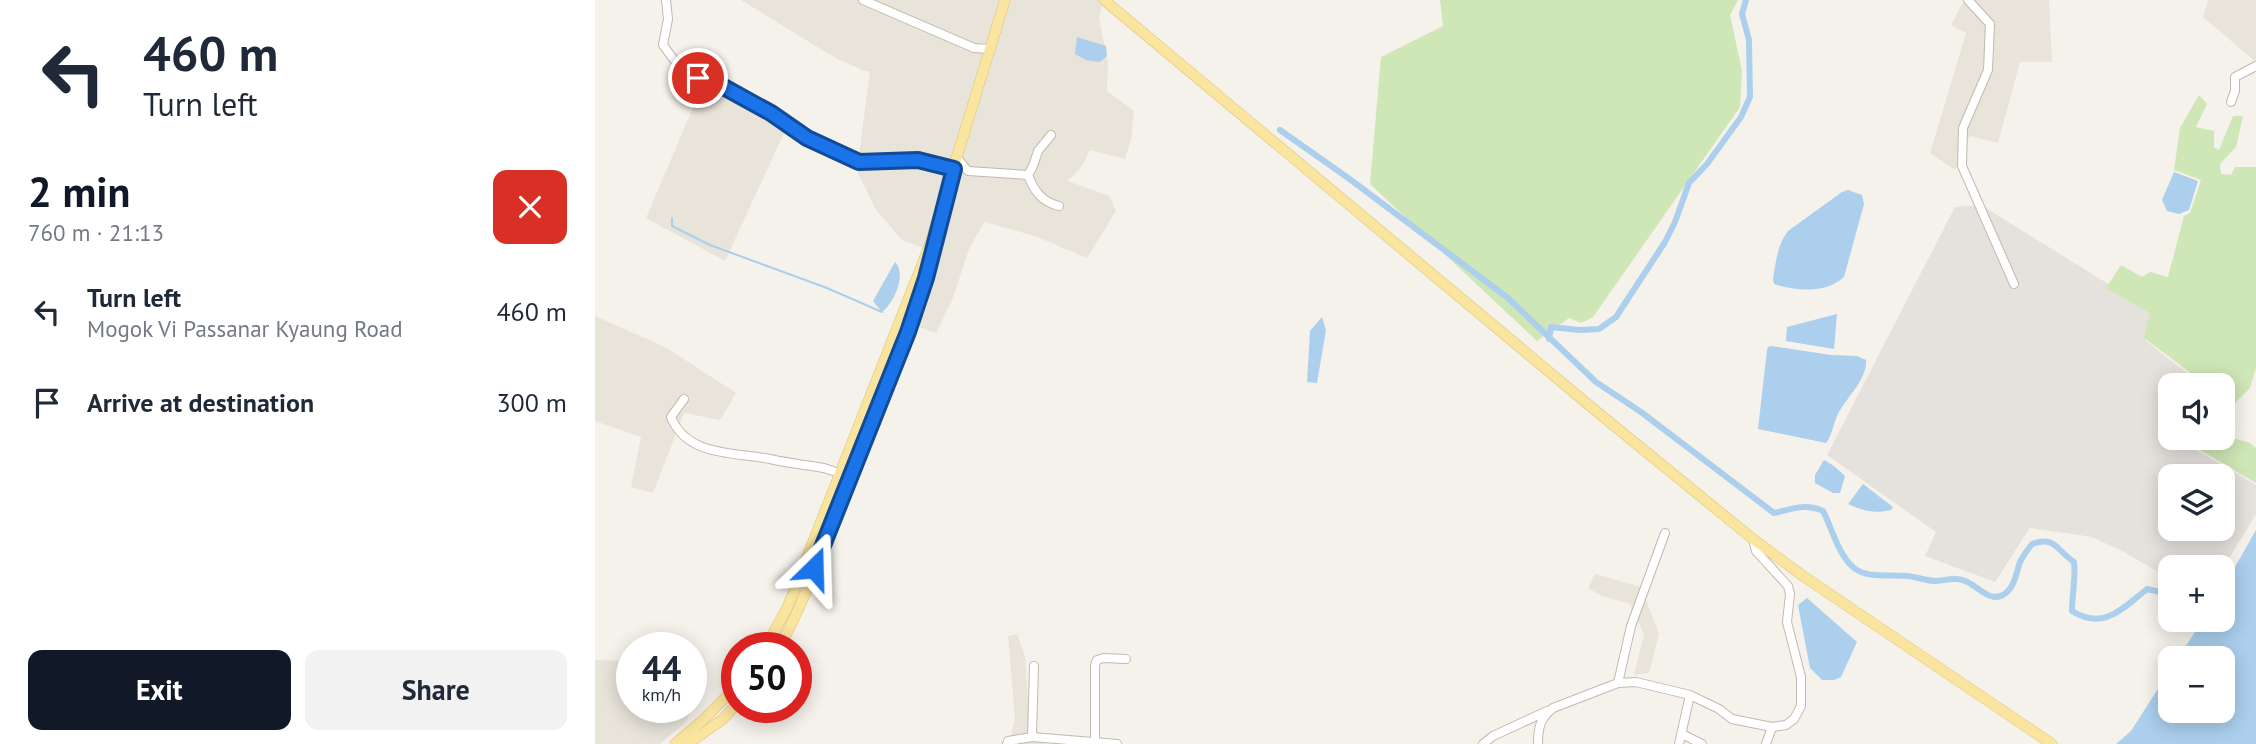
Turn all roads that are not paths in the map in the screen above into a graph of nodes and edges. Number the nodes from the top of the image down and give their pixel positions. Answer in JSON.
{"nodes":[{"id":1,"x":666,"y":0,"type":"edge"},
{"id":2,"x":863,"y":0,"type":"edge"},
{"id":3,"x":1005,"y":0,"type":"edge"},
{"id":4,"x":1104,"y":0,"type":"edge"},
{"id":5,"x":1968,"y":0,"type":"edge"},
{"id":6,"x":1115,"y":5,"type":"edge"},
{"id":7,"x":990,"y":49,"type":"junction"},
{"id":8,"x":2256,"y":66,"type":"edge"},
{"id":9,"x":2231,"y":102,"type":"dead end"},
{"id":10,"x":1051,"y":135,"type":"dead end"},
{"id":11,"x":955,"y":163,"type":"junction"},
{"id":12,"x":1028,"y":175,"type":"junction"},
{"id":13,"x":946,"y":195,"type":"junction"},
{"id":14,"x":1059,"y":206,"type":"dead end"},
{"id":15,"x":2014,"y":284,"type":"dead end"},
{"id":16,"x":684,"y":399,"type":"dead end"},
{"id":17,"x":839,"y":473,"type":"junction"},
{"id":18,"x":1665,"y":533,"type":"dead end"},
{"id":19,"x":1753,"y":539,"type":"junction"},
{"id":20,"x":774,"y":632,"type":"edge"},
{"id":21,"x":786,"y":632,"type":"edge"},
{"id":22,"x":1126,"y":659,"type":"dead end"},
{"id":23,"x":1034,"y":666,"type":"dead end"},
{"id":24,"x":1618,"y":683,"type":"junction"},
{"id":25,"x":1690,"y":695,"type":"junction"},
{"id":26,"x":721,"y":702,"type":"edge"},
{"id":27,"x":1553,"y":708,"type":"junction"},
{"id":28,"x":721,"y":720,"type":"edge"},
{"id":29,"x":1772,"y":727,"type":"junction"},
{"id":30,"x":1682,"y":734,"type":"junction"},
{"id":31,"x":1035,"y":739,"type":"edge"},
{"id":32,"x":1094,"y":741,"type":"junction"},
{"id":33,"x":674,"y":744,"type":"edge"},
{"id":34,"x":688,"y":744,"type":"edge"},
{"id":35,"x":1007,"y":744,"type":"edge"},
{"id":36,"x":1117,"y":744,"type":"edge"},
{"id":37,"x":1483,"y":744,"type":"edge"},
{"id":38,"x":1538,"y":744,"type":"edge"},
{"id":39,"x":1679,"y":744,"type":"edge"},
{"id":40,"x":1702,"y":744,"type":"edge"},
{"id":41,"x":1766,"y":744,"type":"edge"},
{"id":42,"x":2052,"y":744,"type":"edge"}],
"edges":[{"from":1,"to":11,"type":"street"},
{"from":2,"to":7,"type":"street"},
{"from":3,"to":7,"type":"main road"},
{"from":4,"to":6,"type":"main road"},
{"from":5,"to":15,"type":"street"},
{"from":6,"to":19,"type":"main road"},
{"from":7,"to":11,"type":"main road"},
{"from":8,"to":9,"type":"street"},
{"from":10,"to":12,"type":"street"},
{"from":11,"to":12,"type":"street"},
{"from":11,"to":13,"type":"main road"},
{"from":12,"to":14,"type":"street"},
{"from":13,"to":17,"type":"main road"},
{"from":13,"to":21,"type":"main road"},
{"from":16,"to":17,"type":"street"},
{"from":17,"to":20,"type":"main road"},
{"from":18,"to":24,"type":"street"},
{"from":19,"to":29,"type":"street"},
{"from":19,"to":42,"type":"main road"},
{"from":22,"to":32,"type":"street"},
{"from":23,"to":31,"type":"street"},
{"from":24,"to":25,"type":"street"},
{"from":24,"to":27,"type":"street"},
{"from":25,"to":29,"type":"street"},
{"from":25,"to":30,"type":"street"},
{"from":26,"to":33,"type":"main road"},
{"from":27,"to":37,"type":"street"},
{"from":27,"to":38,"type":"street"},
{"from":28,"to":34,"type":"main road"},
{"from":29,"to":41,"type":"street"},
{"from":30,"to":39,"type":"street"},
{"from":30,"to":40,"type":"street"},
{"from":31,"to":32,"type":"street"},
{"from":31,"to":35,"type":"street"},
{"from":32,"to":36,"type":"street"}]}
